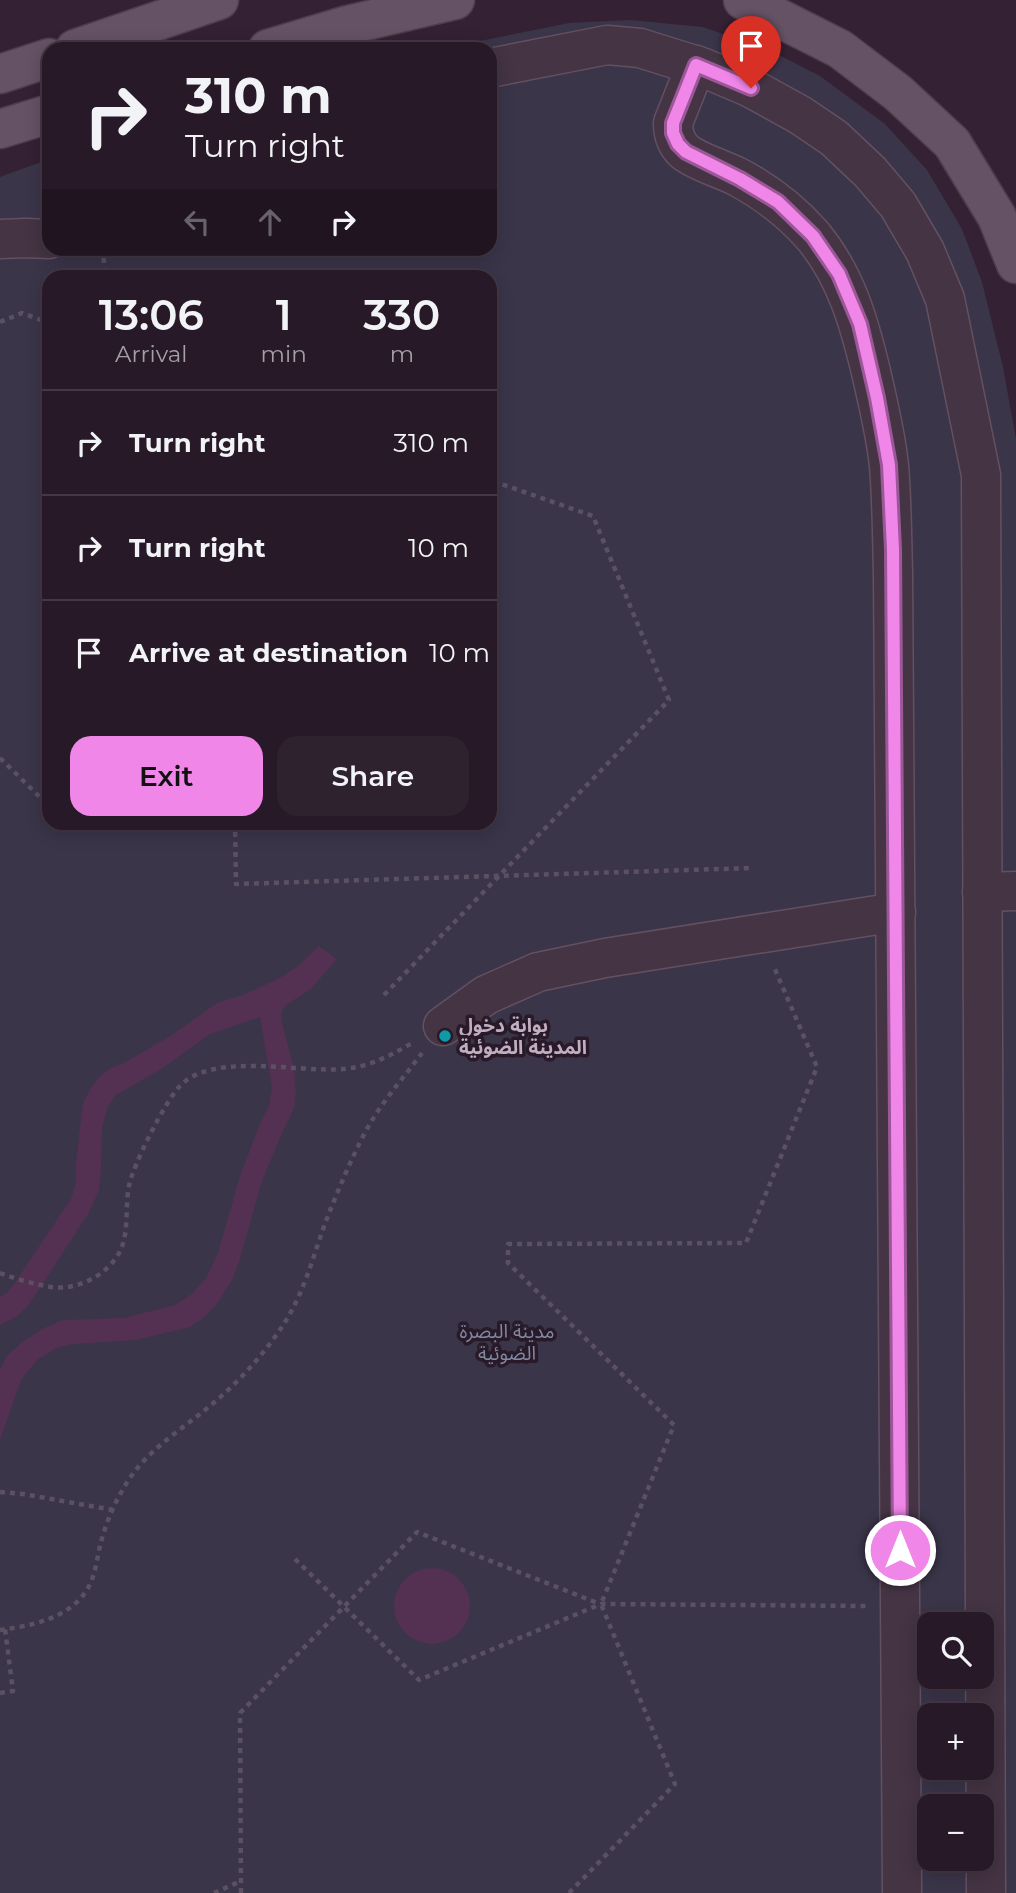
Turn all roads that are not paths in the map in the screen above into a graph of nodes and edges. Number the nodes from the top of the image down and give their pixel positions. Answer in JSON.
{"nodes":[{"id":1,"x":219,"y":0,"type":"edge"},
{"id":2,"x":455,"y":0,"type":"edge"},
{"id":3,"x":743,"y":0,"type":"edge"},
{"id":4,"x":96,"y":42,"type":"edge"},
{"id":5,"x":291,"y":42,"type":"edge"},
{"id":6,"x":42,"y":60,"type":"edge"},
{"id":7,"x":696,"y":65,"type":"junction"},
{"id":8,"x":497,"y":67,"type":"edge"},
{"id":9,"x":0,"y":74,"type":"edge"},
{"id":10,"x":42,"y":116,"type":"edge"},
{"id":11,"x":0,"y":129,"type":"edge"},
{"id":12,"x":42,"y":238,"type":"edge"},
{"id":13,"x":0,"y":239,"type":"edge"},
{"id":14,"x":1016,"y":264,"type":"edge"},
{"id":15,"x":999,"y":892,"type":"edge"},
{"id":16,"x":895,"y":912,"type":"junction"},
{"id":17,"x":428,"y":1038,"type":"road end"},
{"id":18,"x":902,"y":1893,"type":"edge"},
{"id":19,"x":986,"y":1893,"type":"edge"}],
"edges":[{"from":1,"to":4,"type":"main road"},
{"from":2,"to":5,"type":"main road"},
{"from":3,"to":14,"type":"main road"},
{"from":6,"to":9,"type":"main road"},
{"from":7,"to":8,"type":"street"},
{"from":7,"to":15,"type":"street"},
{"from":7,"to":16,"type":"street"},
{"from":10,"to":11,"type":"main road"},
{"from":12,"to":13,"type":"street"},
{"from":15,"to":19,"type":"street"},
{"from":16,"to":17,"type":"street"},
{"from":16,"to":18,"type":"street"}]}
